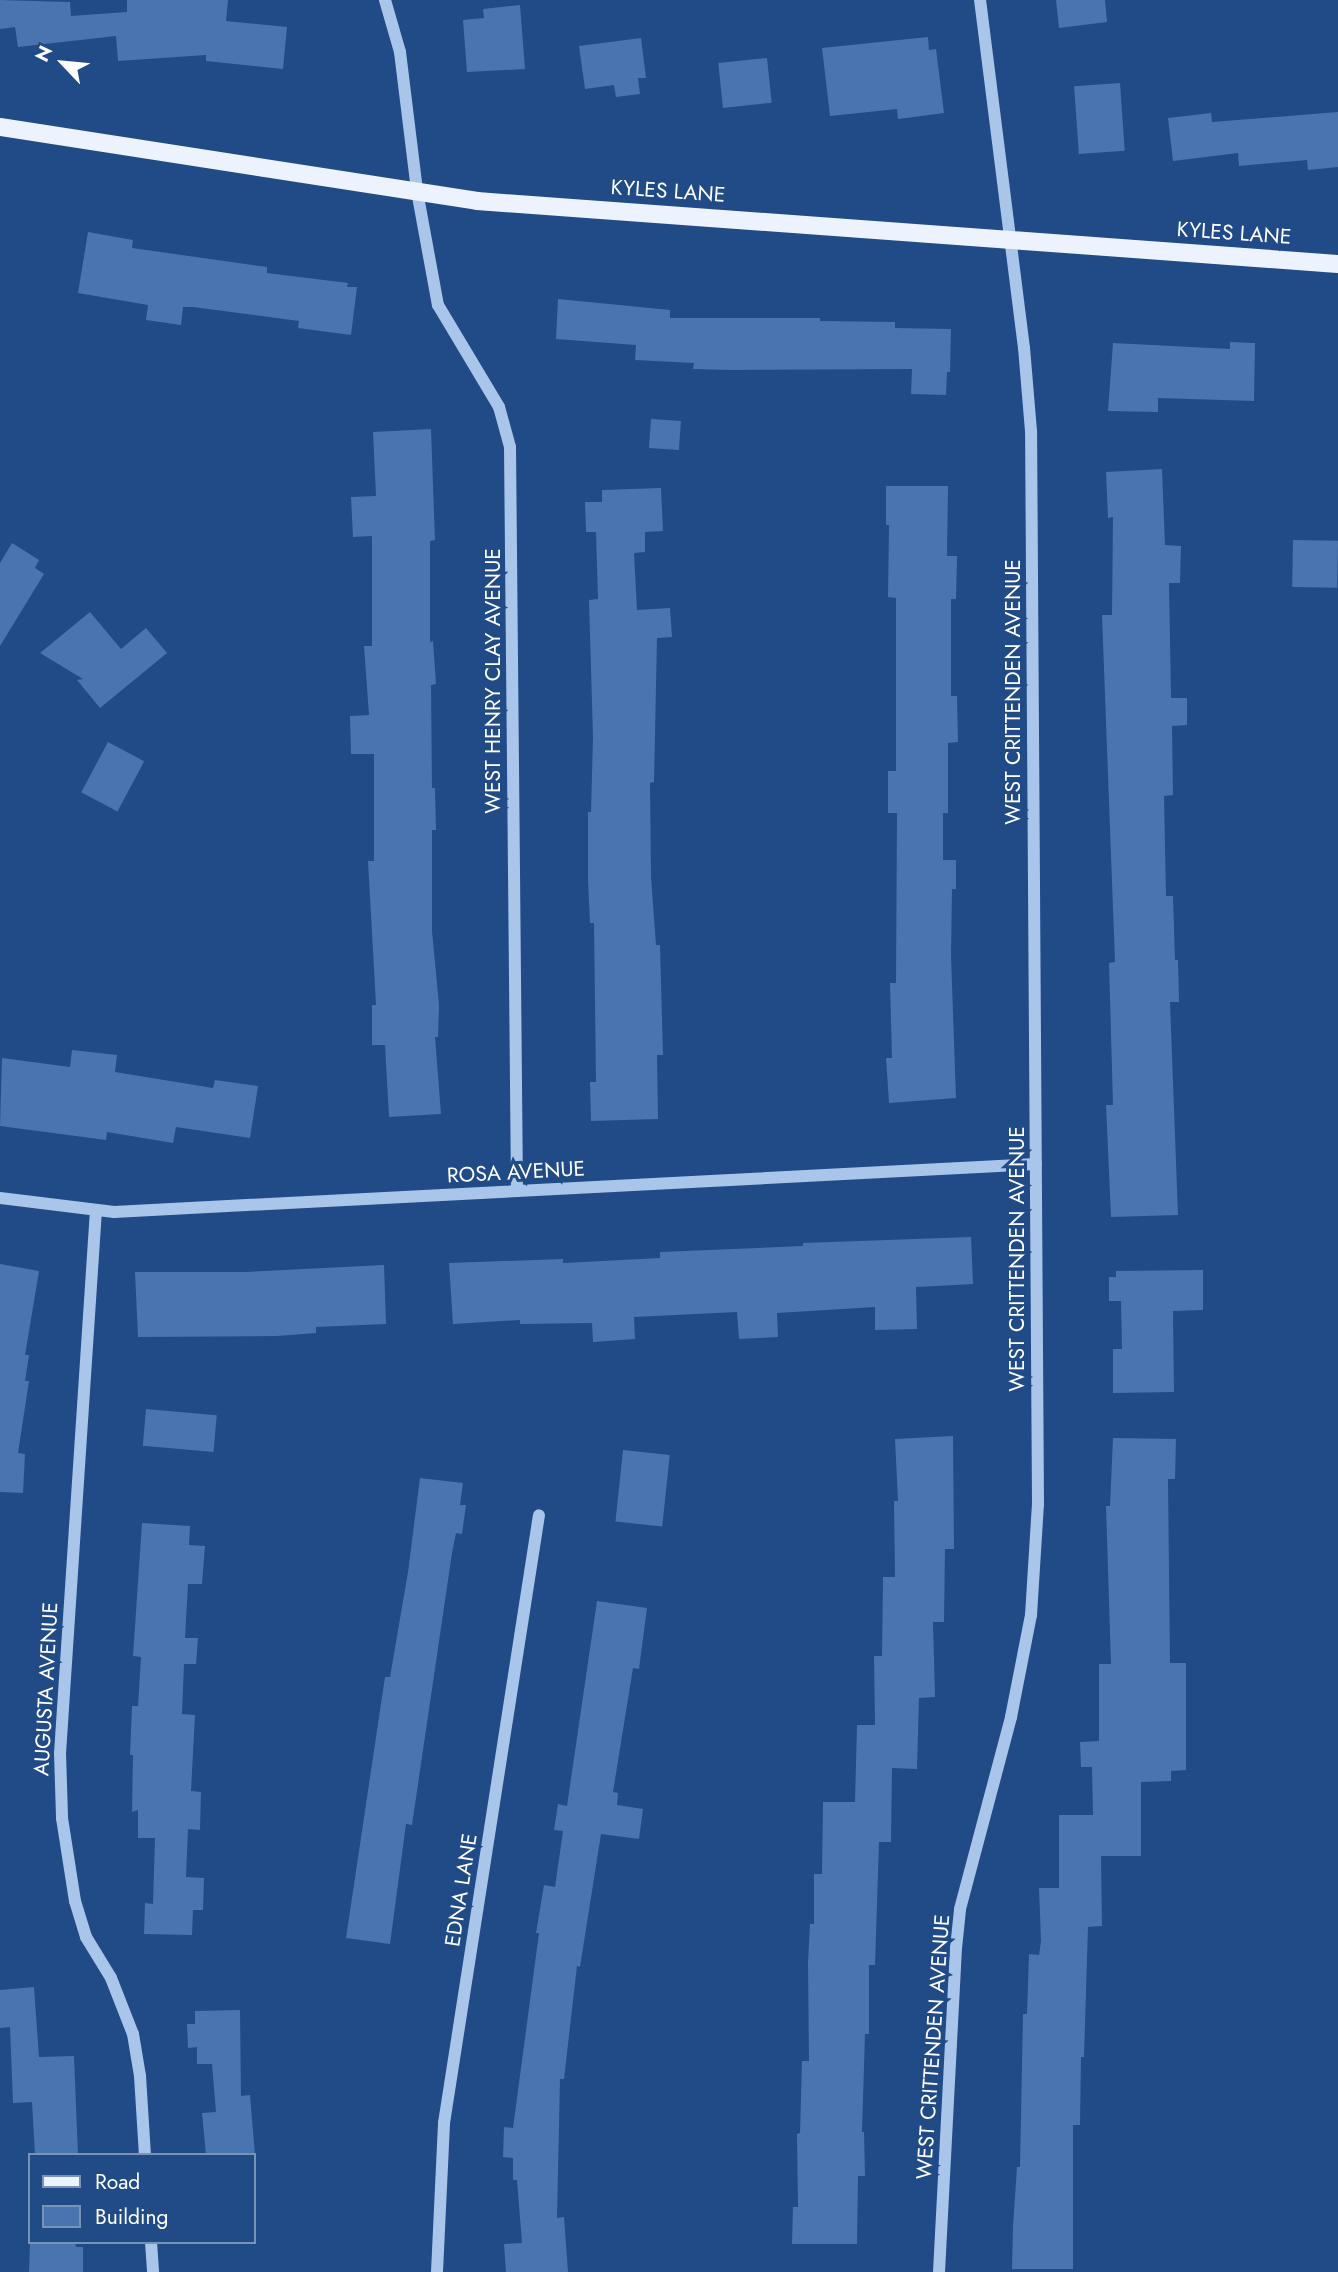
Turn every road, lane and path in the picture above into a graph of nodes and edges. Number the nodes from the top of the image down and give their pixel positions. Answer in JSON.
{"nodes":[{"id":1,"x":385,"y":0,"type":"edge"},
{"id":2,"x":980,"y":0,"type":"edge"},
{"id":3,"x":0,"y":127,"type":"edge"},
{"id":4,"x":417,"y":191,"type":"junction"},
{"id":5,"x":1008,"y":238,"type":"junction"},
{"id":6,"x":1338,"y":264,"type":"edge"},
{"id":7,"x":1036,"y":1164,"type":"junction"},
{"id":8,"x":517,"y":1191,"type":"junction"},
{"id":9,"x":0,"y":1198,"type":"edge"},
{"id":10,"x":96,"y":1210,"type":"junction"},
{"id":11,"x":539,"y":1515,"type":"dead end"},
{"id":12,"x":145,"y":2153,"type":"edge"},
{"id":13,"x":151,"y":2244,"type":"edge"},
{"id":14,"x":153,"y":2272,"type":"edge"},
{"id":15,"x":437,"y":2272,"type":"edge"},
{"id":16,"x":939,"y":2272,"type":"edge"}],
"edges":[{"from":1,"to":4,"type":"street","name":"WEST HENRY CLAY AVENUE"},
{"from":2,"to":5,"type":"street","name":"WEST CRITTENDEN AVENUE"},
{"from":3,"to":4,"type":"main road","name":"KYLES LANE"},
{"from":4,"to":5,"type":"main road","name":"KYLES LANE"},
{"from":4,"to":8,"type":"street","name":"WEST HENRY CLAY AVENUE"},
{"from":5,"to":6,"type":"main road","name":"KYLES LANE"},
{"from":5,"to":7,"type":"street","name":"WEST CRITTENDEN AVENUE"},
{"from":7,"to":8,"type":"street","name":"ROSA AVENUE"},
{"from":7,"to":16,"type":"street","name":"WEST CRITTENDEN AVENUE"},
{"from":8,"to":10,"type":"street","name":"ROSA AVENUE"},
{"from":9,"to":10,"type":"street","name":"ROSA AVENUE"},
{"from":10,"to":12,"type":"street","name":"AUGUSTA AVENUE"},
{"from":11,"to":15,"type":"street","name":"EDNA LANE"},
{"from":13,"to":14,"type":"street"}]}
